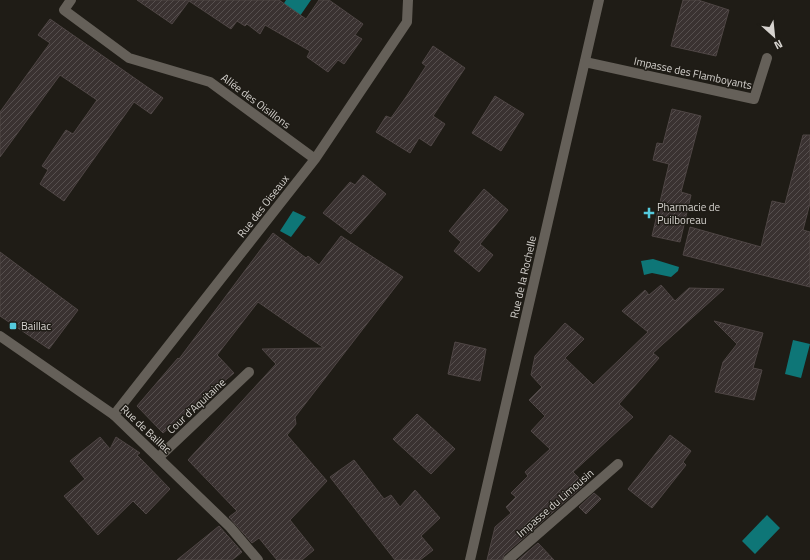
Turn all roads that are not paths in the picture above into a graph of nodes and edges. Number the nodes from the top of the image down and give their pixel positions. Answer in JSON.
{"nodes":[{"id":1,"x":71,"y":0,"type":"edge"},
{"id":2,"x":408,"y":0,"type":"edge"},
{"id":3,"x":599,"y":0,"type":"edge"},
{"id":4,"x":767,"y":58,"type":"dead end"},
{"id":5,"x":585,"y":62,"type":"junction"},
{"id":6,"x":315,"y":160,"type":"junction"},
{"id":7,"x":0,"y":336,"type":"edge"},
{"id":8,"x":249,"y":372,"type":"dead end"},
{"id":9,"x":114,"y":415,"type":"junction"},
{"id":10,"x":159,"y":457,"type":"junction"},
{"id":11,"x":618,"y":464,"type":"dead end"},
{"id":12,"x":258,"y":560,"type":"edge"},
{"id":13,"x":470,"y":560,"type":"edge"},
{"id":14,"x":508,"y":560,"type":"edge"}],
"edges":[{"from":1,"to":6,"type":"street","name":"Allée des Oisillons"},
{"from":2,"to":6,"type":"street","name":"Rue des Oiseaux"},
{"from":3,"to":5,"type":"street","name":"Rue de la Rochelle"},
{"from":4,"to":5,"type":"street","name":"Impasse des Flamboyants"},
{"from":5,"to":13,"type":"street","name":"Rue de la Rochelle"},
{"from":6,"to":9,"type":"street","name":"Rue des Oiseaux"},
{"from":7,"to":9,"type":"street","name":"Rue de Baillac"},
{"from":8,"to":10,"type":"street","name":"Cour d'Aquitaine"},
{"from":9,"to":10,"type":"street","name":"Rue de Baillac"},
{"from":10,"to":12,"type":"street","name":"Rue de Baillac"},
{"from":11,"to":14,"type":"street","name":"Impasse du Limousin"}]}
